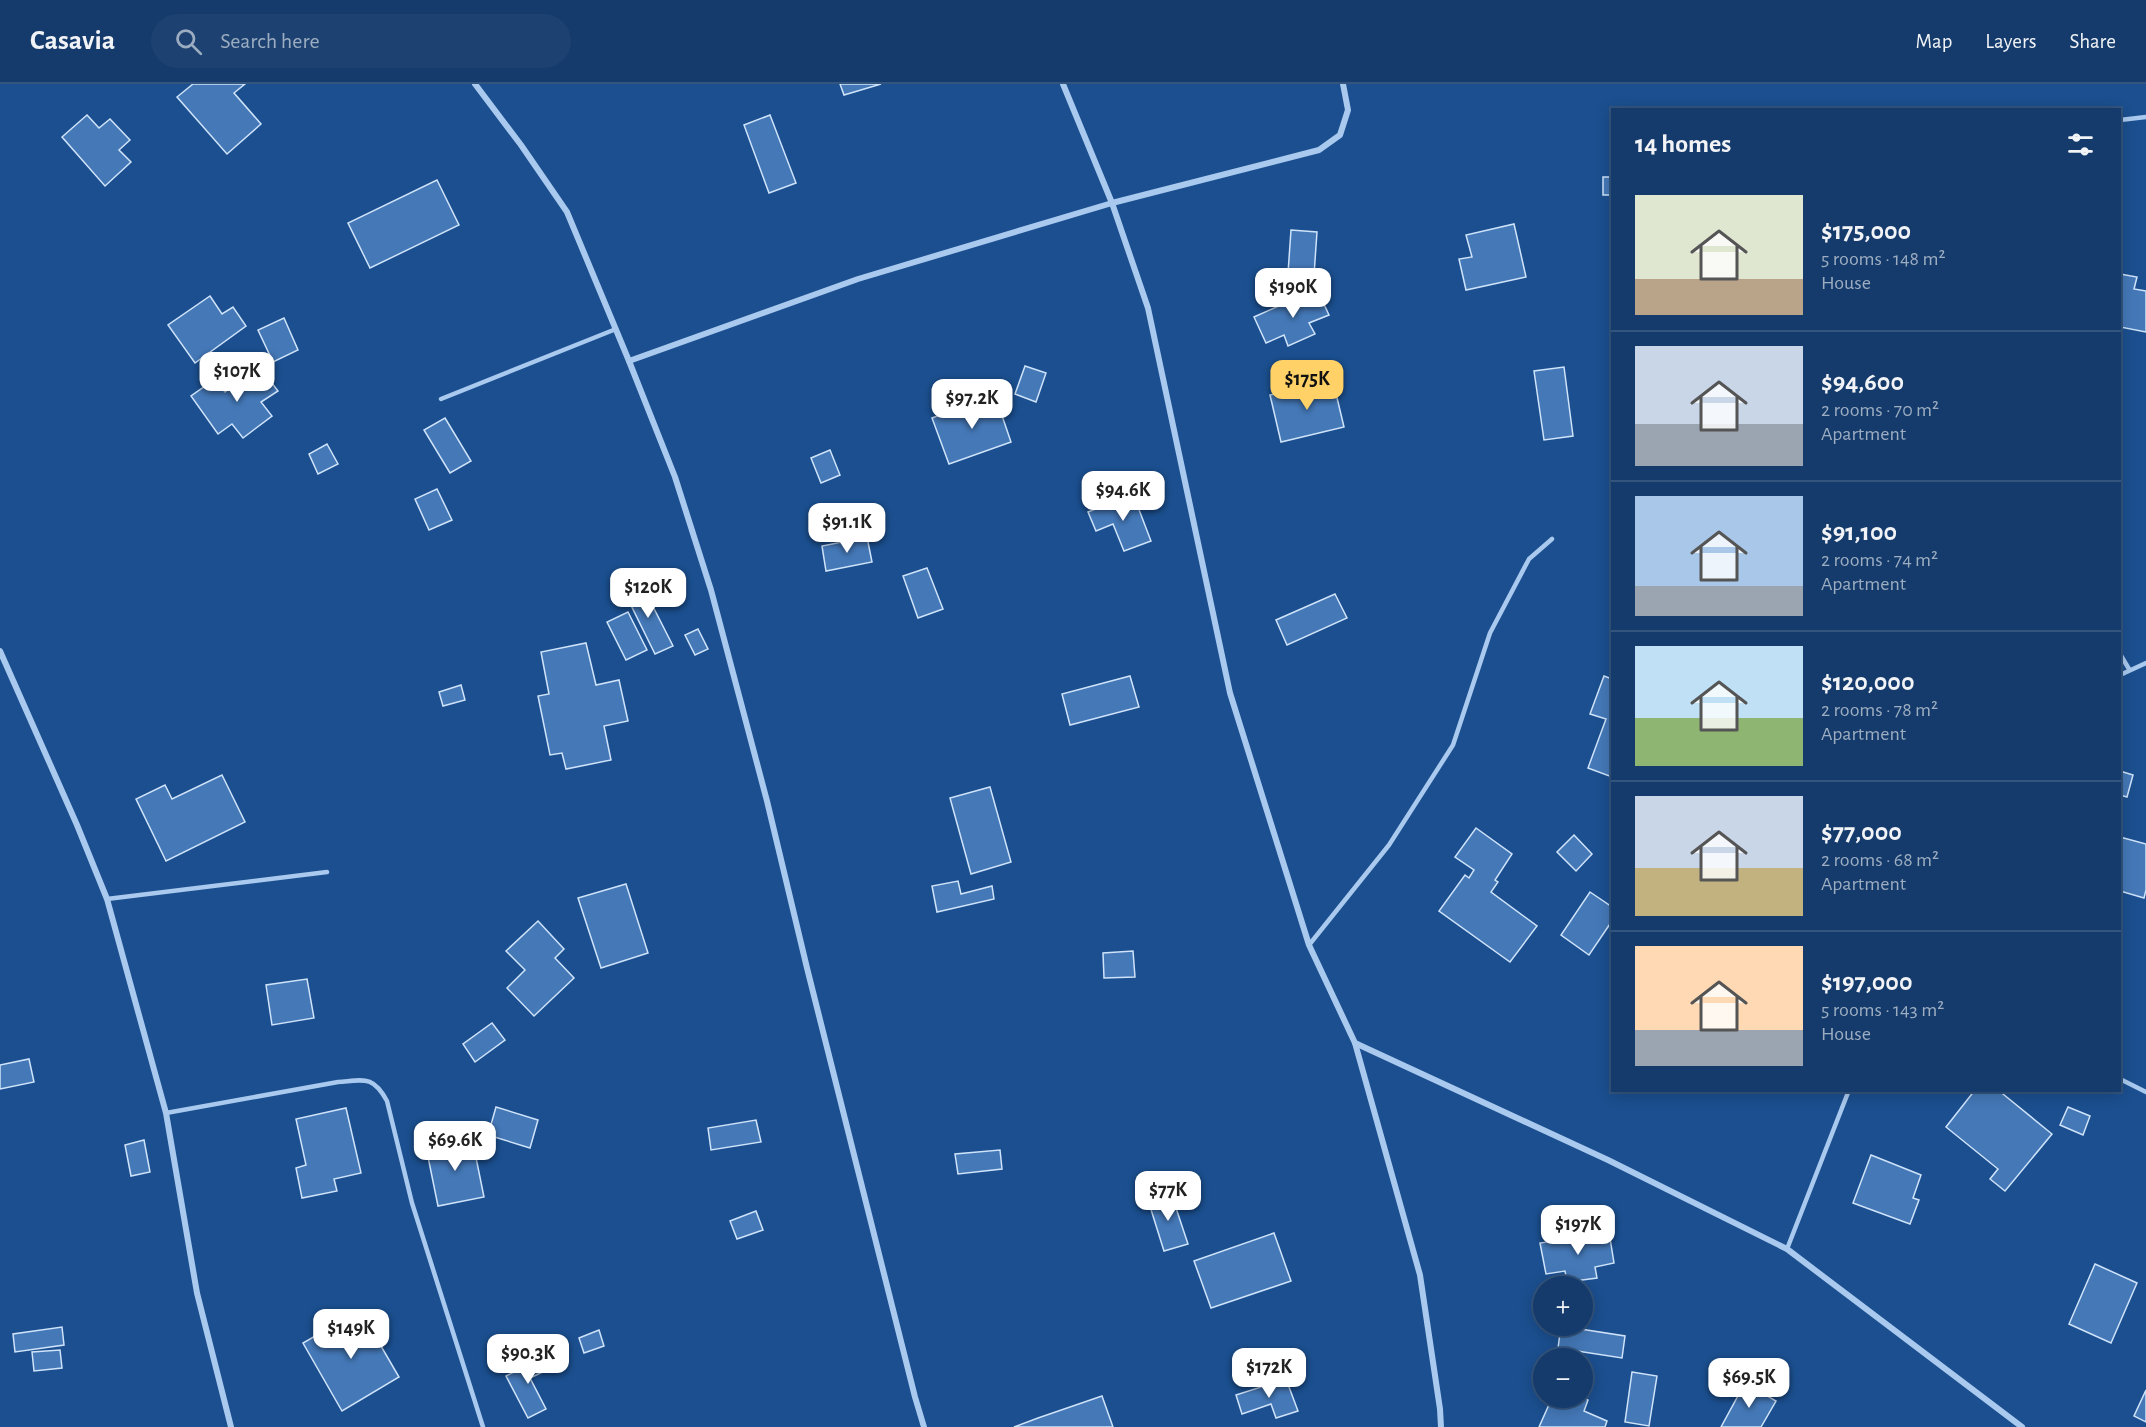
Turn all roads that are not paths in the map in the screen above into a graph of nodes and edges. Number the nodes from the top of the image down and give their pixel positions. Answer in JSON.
{"nodes":[{"id":1,"x":475,"y":84,"type":"edge"},
{"id":2,"x":1063,"y":84,"type":"edge"},
{"id":3,"x":1343,"y":84,"type":"edge"},
{"id":4,"x":2146,"y":117,"type":"edge"},
{"id":5,"x":2121,"y":121,"type":"edge"},
{"id":6,"x":1112,"y":203,"type":"junction"},
{"id":7,"x":616,"y":329,"type":"junction"},
{"id":8,"x":629,"y":361,"type":"junction"},
{"id":9,"x":441,"y":399,"type":"dead end"},
{"id":10,"x":1552,"y":539,"type":"dead end"},
{"id":11,"x":0,"y":651,"type":"edge"},
{"id":12,"x":2121,"y":656,"type":"edge"},
{"id":13,"x":2146,"y":663,"type":"edge"},
{"id":14,"x":2129,"y":669,"type":"junction"},
{"id":15,"x":2121,"y":674,"type":"edge"},
{"id":16,"x":327,"y":872,"type":"dead end"},
{"id":17,"x":107,"y":899,"type":"junction"},
{"id":18,"x":1309,"y":945,"type":"junction"},
{"id":19,"x":1355,"y":1043,"type":"junction"},
{"id":20,"x":2121,"y":1079,"type":"edge"},
{"id":21,"x":1848,"y":1092,"type":"edge"},
{"id":22,"x":2146,"y":1092,"type":"edge"},
{"id":23,"x":166,"y":1113,"type":"junction"},
{"id":24,"x":1787,"y":1249,"type":"junction"},
{"id":25,"x":231,"y":1427,"type":"edge"},
{"id":26,"x":483,"y":1427,"type":"edge"},
{"id":27,"x":924,"y":1427,"type":"edge"},
{"id":28,"x":1441,"y":1427,"type":"edge"},
{"id":29,"x":2022,"y":1427,"type":"edge"}],
"edges":[{"from":1,"to":7,"type":"street"},
{"from":2,"to":6,"type":"street"},
{"from":3,"to":6,"type":"street"},
{"from":4,"to":5,"type":"lane"},
{"from":6,"to":8,"type":"street"},
{"from":6,"to":18,"type":"street"},
{"from":7,"to":8,"type":"street"},
{"from":7,"to":9,"type":"lane"},
{"from":8,"to":27,"type":"street"},
{"from":10,"to":18,"type":"lane"},
{"from":11,"to":17,"type":"street"},
{"from":12,"to":14,"type":"lane"},
{"from":13,"to":14,"type":"lane"},
{"from":14,"to":15,"type":"lane"},
{"from":16,"to":17,"type":"lane"},
{"from":17,"to":23,"type":"street"},
{"from":18,"to":19,"type":"street"},
{"from":19,"to":24,"type":"street"},
{"from":19,"to":28,"type":"street"},
{"from":20,"to":22,"type":"lane"},
{"from":21,"to":24,"type":"lane"},
{"from":23,"to":25,"type":"street"},
{"from":23,"to":26,"type":"lane"},
{"from":24,"to":29,"type":"street"}]}
